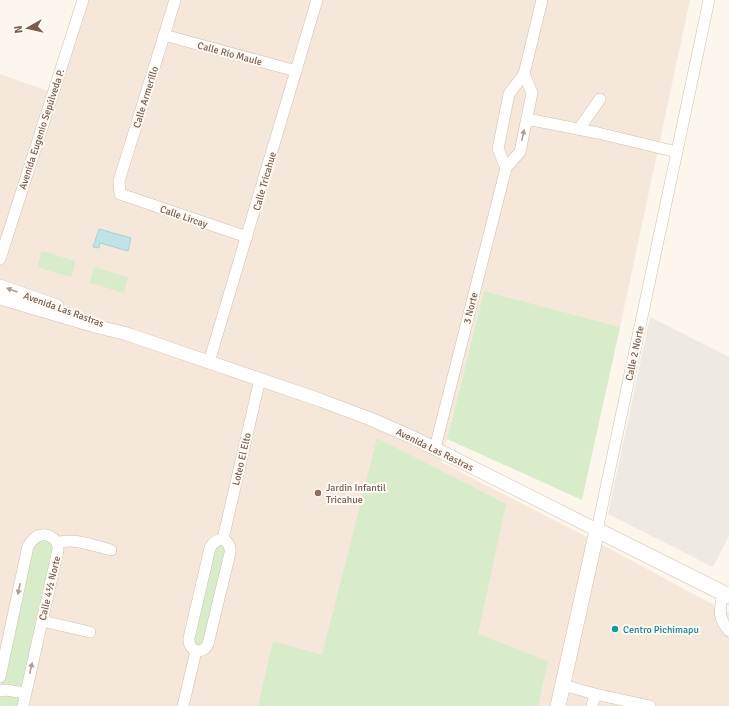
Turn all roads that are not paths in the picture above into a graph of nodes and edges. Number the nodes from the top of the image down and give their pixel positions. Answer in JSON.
{"nodes":[{"id":1,"x":83,"y":0,"type":"edge"},
{"id":2,"x":174,"y":0,"type":"edge"},
{"id":3,"x":317,"y":0,"type":"edge"},
{"id":4,"x":542,"y":0,"type":"edge"},
{"id":5,"x":709,"y":0,"type":"edge"},
{"id":6,"x":164,"y":35,"type":"junction"},
{"id":7,"x":296,"y":71,"type":"junction"},
{"id":8,"x":524,"y":74,"type":"junction"},
{"id":9,"x":600,"y":99,"type":"dead end"},
{"id":10,"x":527,"y":119,"type":"junction"},
{"id":11,"x":579,"y":129,"type":"junction"},
{"id":12,"x":677,"y":152,"type":"junction"},
{"id":13,"x":506,"y":168,"type":"junction"},
{"id":14,"x":120,"y":194,"type":"joint"},
{"id":15,"x":247,"y":237,"type":"junction"},
{"id":16,"x":0,"y":259,"type":"edge"},
{"id":17,"x":0,"y":286,"type":"edge"},
{"id":18,"x":0,"y":298,"type":"edge"},
{"id":19,"x":127,"y":334,"type":"junction"},
{"id":20,"x":209,"y":362,"type":"junction"},
{"id":21,"x":260,"y":379,"type":"junction"},
{"id":22,"x":435,"y":448,"type":"junction"},
{"id":23,"x":597,"y":530,"type":"junction"},
{"id":24,"x":222,"y":539,"type":"junction"},
{"id":25,"x":57,"y":543,"type":"junction"},
{"id":26,"x":111,"y":550,"type":"dead end"},
{"id":27,"x":726,"y":594,"type":"edge"},
{"id":28,"x":42,"y":621,"type":"junction"},
{"id":29,"x":729,"y":631,"type":"edge"},
{"id":30,"x":90,"y":632,"type":"dead end"},
{"id":31,"x":196,"y":650,"type":"junction"},
{"id":32,"x":0,"y":677,"type":"edge"},
{"id":33,"x":563,"y":685,"type":"junction"},
{"id":34,"x":0,"y":691,"type":"edge"},
{"id":35,"x":25,"y":693,"type":"junction"},
{"id":36,"x":595,"y":694,"type":"junction"},
{"id":37,"x":25,"y":706,"type":"edge"},
{"id":38,"x":184,"y":706,"type":"edge"},
{"id":39,"x":558,"y":706,"type":"edge"},
{"id":40,"x":592,"y":706,"type":"edge"},
{"id":41,"x":650,"y":706,"type":"edge"}],
"edges":[{"from":1,"to":16,"type":"street","name":"Avenida Eugenio Sepúlveda P."},
{"from":2,"to":6,"type":"street","name":"Calle Armerillo"},
{"from":3,"to":7,"type":"street","name":"Calle Tricahue"},
{"from":4,"to":8,"type":"street"},
{"from":5,"to":12,"type":"street","name":"Calle 2 Norte"},
{"from":6,"to":7,"type":"street","name":"Calle Río Maule"},
{"from":6,"to":14,"type":"street","name":"Calle Armerillo"},
{"from":7,"to":15,"type":"street","name":"Calle Tricahue"},
{"from":8,"to":10,"type":"street","name":"3 Norte"},
{"from":8,"to":13,"type":"street"},
{"from":9,"to":11,"type":"street"},
{"from":10,"to":11,"type":"street"},
{"from":13,"to":10,"type":"street","name":"3 Norte","one_way":true},
{"from":11,"to":12,"type":"street"},
{"from":12,"to":23,"type":"street","name":"Calle 2 Norte"},
{"from":13,"to":22,"type":"street","name":"3 Norte"},
{"from":14,"to":15,"type":"street","name":"Calle Lircay"},
{"from":15,"to":20,"type":"street","name":"Calle Tricahue"},
{"from":19,"to":17,"type":"street","name":"Avenida Las Rastras","one_way":true},
{"from":18,"to":19,"type":"street","name":"Avenida Las Rastras"},
{"from":19,"to":20,"type":"street","name":"Avenida Las Rastras"},
{"from":20,"to":21,"type":"street","name":"Avenida Las Rastras"},
{"from":21,"to":22,"type":"street","name":"Avenida Las Rastras"},
{"from":21,"to":24,"type":"street","name":"Loteo El Elto"},
{"from":22,"to":23,"type":"street","name":"Avenida Las Rastras"},
{"from":23,"to":27,"type":"main road","name":"Avenida Las Rastras"},
{"from":23,"to":33,"type":"main road","name":"Calle 2 Norte"},
{"from":24,"to":31,"type":"street"},
{"from":24,"to":31,"type":"street"},
{"from":25,"to":26,"type":"street"},
{"from":25,"to":28,"type":"street","name":"Calle 4½ Norte"},
{"from":25,"to":32,"type":"street","name":"Calle 4½ Norte","one_way":true},
{"from":27,"to":29,"type":"street"},
{"from":28,"to":30,"type":"street"},
{"from":35,"to":28,"type":"street","name":"Calle 4½ Norte","one_way":true},
{"from":31,"to":38,"type":"street"},
{"from":33,"to":36,"type":"street"},
{"from":33,"to":39,"type":"main road","name":"Calle 2 Norte"},
{"from":34,"to":35,"type":"street"},
{"from":35,"to":37,"type":"street","name":"Calle 4½ Norte"},
{"from":36,"to":40,"type":"street"},
{"from":36,"to":41,"type":"street"}]}
